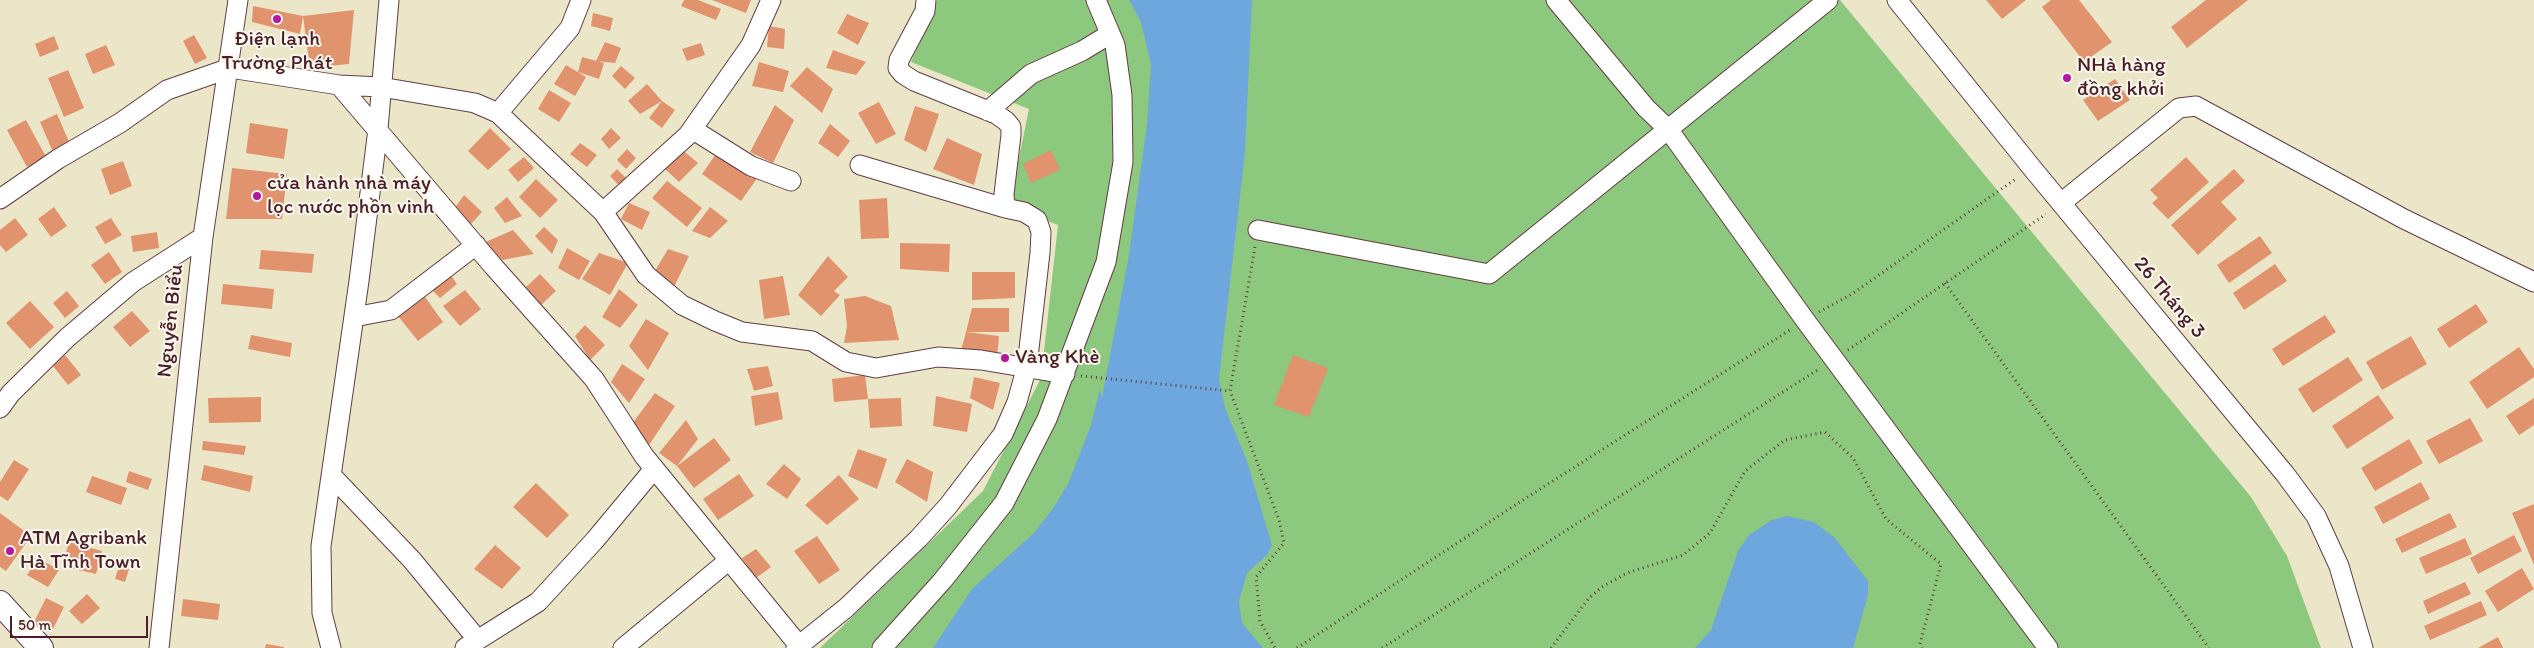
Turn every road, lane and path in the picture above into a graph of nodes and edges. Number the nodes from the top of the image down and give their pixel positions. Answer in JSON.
{"nodes":[{"id":1,"x":238,"y":0,"type":"edge"},
{"id":2,"x":389,"y":0,"type":"edge"},
{"id":3,"x":581,"y":0,"type":"edge"},
{"id":4,"x":771,"y":0,"type":"edge"},
{"id":5,"x":926,"y":0,"type":"edge"},
{"id":6,"x":1096,"y":0,"type":"edge"},
{"id":7,"x":1556,"y":0,"type":"edge"},
{"id":8,"x":1828,"y":0,"type":"edge"},
{"id":9,"x":1897,"y":0,"type":"edge"},
{"id":10,"x":1110,"y":34,"type":"junction"},
{"id":11,"x":230,"y":68,"type":"junction"},
{"id":12,"x":339,"y":85,"type":"junction"},
{"id":13,"x":381,"y":87,"type":"junction"},
{"id":14,"x":988,"y":111,"type":"junction"},
{"id":15,"x":498,"y":113,"type":"junction"},
{"id":16,"x":378,"y":129,"type":"junction"},
{"id":17,"x":692,"y":129,"type":"junction"},
{"id":18,"x":1668,"y":129,"type":"junction"},
{"id":19,"x":860,"y":165,"type":"dead end"},
{"id":20,"x":2032,"y":168,"type":"junction"},
{"id":21,"x":791,"y":181,"type":"dead end"},
{"id":22,"x":0,"y":199,"type":"edge"},
{"id":23,"x":2061,"y":203,"type":"junction"},
{"id":24,"x":1005,"y":208,"type":"junction"},
{"id":25,"x":603,"y":212,"type":"junction"},
{"id":26,"x":1258,"y":230,"type":"joint"},
{"id":27,"x":203,"y":237,"type":"junction"},
{"id":28,"x":476,"y":245,"type":"junction"},
{"id":29,"x":2534,"y":282,"type":"edge"},
{"id":30,"x":1945,"y":283,"type":"junction"},
{"id":31,"x":354,"y":317,"type":"junction"},
{"id":32,"x":1805,"y":320,"type":"junction"},
{"id":33,"x":1835,"y":359,"type":"junction"},
{"id":34,"x":1027,"y":366,"type":"junction"},
{"id":35,"x":1065,"y":374,"type":"junction"},
{"id":36,"x":1093,"y":378,"type":"dead end"},
{"id":37,"x":1230,"y":391,"type":"junction"},
{"id":38,"x":0,"y":408,"type":"edge"},
{"id":39,"x":654,"y":469,"type":"junction"},
{"id":40,"x":332,"y":476,"type":"junction"},
{"id":41,"x":728,"y":561,"type":"junction"},
{"id":42,"x":0,"y":603,"type":"edge"},
{"id":43,"x":471,"y":643,"type":"edge"},
{"id":44,"x":799,"y":647,"type":"edge"},
{"id":45,"x":41,"y":648,"type":"edge"},
{"id":46,"x":159,"y":648,"type":"edge"},
{"id":47,"x":331,"y":648,"type":"edge"},
{"id":48,"x":624,"y":648,"type":"edge"},
{"id":49,"x":882,"y":648,"type":"edge"},
{"id":50,"x":1275,"y":648,"type":"edge"},
{"id":51,"x":1298,"y":648,"type":"edge"},
{"id":52,"x":1382,"y":648,"type":"edge"},
{"id":53,"x":1551,"y":648,"type":"edge"},
{"id":54,"x":1922,"y":648,"type":"edge"},
{"id":55,"x":2048,"y":648,"type":"edge"},
{"id":56,"x":2209,"y":648,"type":"edge"},
{"id":57,"x":2363,"y":648,"type":"edge"}],
"edges":[{"from":1,"to":11,"type":"street","name":"Nguyễn Biểu"},
{"from":2,"to":13,"type":"street"},
{"from":3,"to":15,"type":"street"},
{"from":4,"to":17,"type":"street"},
{"from":5,"to":14,"type":"street"},
{"from":6,"to":10,"type":"street"},
{"from":7,"to":18,"type":"street"},
{"from":8,"to":18,"type":"street"},
{"from":9,"to":20,"type":"street","name":"26 Tháng 3"},
{"from":10,"to":14,"type":"street"},
{"from":10,"to":35,"type":"street"},
{"from":11,"to":12,"type":"street"},
{"from":11,"to":22,"type":"street"},
{"from":11,"to":27,"type":"street","name":"Nguyễn Biểu"},
{"from":12,"to":13,"type":"street"},
{"from":12,"to":16,"type":"street"},
{"from":13,"to":15,"type":"street"},
{"from":13,"to":16,"type":"street"},
{"from":14,"to":24,"type":"street"},
{"from":15,"to":25,"type":"street"},
{"from":16,"to":28,"type":"street"},
{"from":16,"to":31,"type":"street"},
{"from":17,"to":21,"type":"street"},
{"from":17,"to":25,"type":"street"},
{"from":18,"to":26,"type":"street"},
{"from":18,"to":32,"type":"street"},
{"from":19,"to":24,"type":"street"},
{"from":20,"to":23,"type":"street","name":"26 Tháng 3"},
{"from":20,"to":32,"type":"path"},
{"from":23,"to":29,"type":"street"},
{"from":23,"to":30,"type":"path"},
{"from":23,"to":57,"type":"street","name":"26 Tháng 3"},
{"from":24,"to":34,"type":"street"},
{"from":25,"to":34,"type":"street"},
{"from":26,"to":37,"type":"path"},
{"from":27,"to":38,"type":"street"},
{"from":27,"to":46,"type":"street","name":"Nguyễn Biểu"},
{"from":28,"to":31,"type":"street"},
{"from":28,"to":39,"type":"street"},
{"from":30,"to":33,"type":"path"},
{"from":30,"to":56,"type":"path"},
{"from":31,"to":40,"type":"street"},
{"from":32,"to":33,"type":"street"},
{"from":32,"to":51,"type":"path"},
{"from":33,"to":52,"type":"path"},
{"from":33,"to":55,"type":"street"},
{"from":34,"to":35,"type":"street"},
{"from":34,"to":44,"type":"street"},
{"from":35,"to":49,"type":"street"},
{"from":36,"to":37,"type":"path"},
{"from":37,"to":50,"type":"path"},
{"from":39,"to":41,"type":"street"},
{"from":39,"to":43,"type":"street"},
{"from":40,"to":43,"type":"street"},
{"from":40,"to":47,"type":"street"},
{"from":41,"to":44,"type":"street"},
{"from":41,"to":48,"type":"street"},
{"from":42,"to":45,"type":"main road"},
{"from":53,"to":54,"type":"path"}]}
